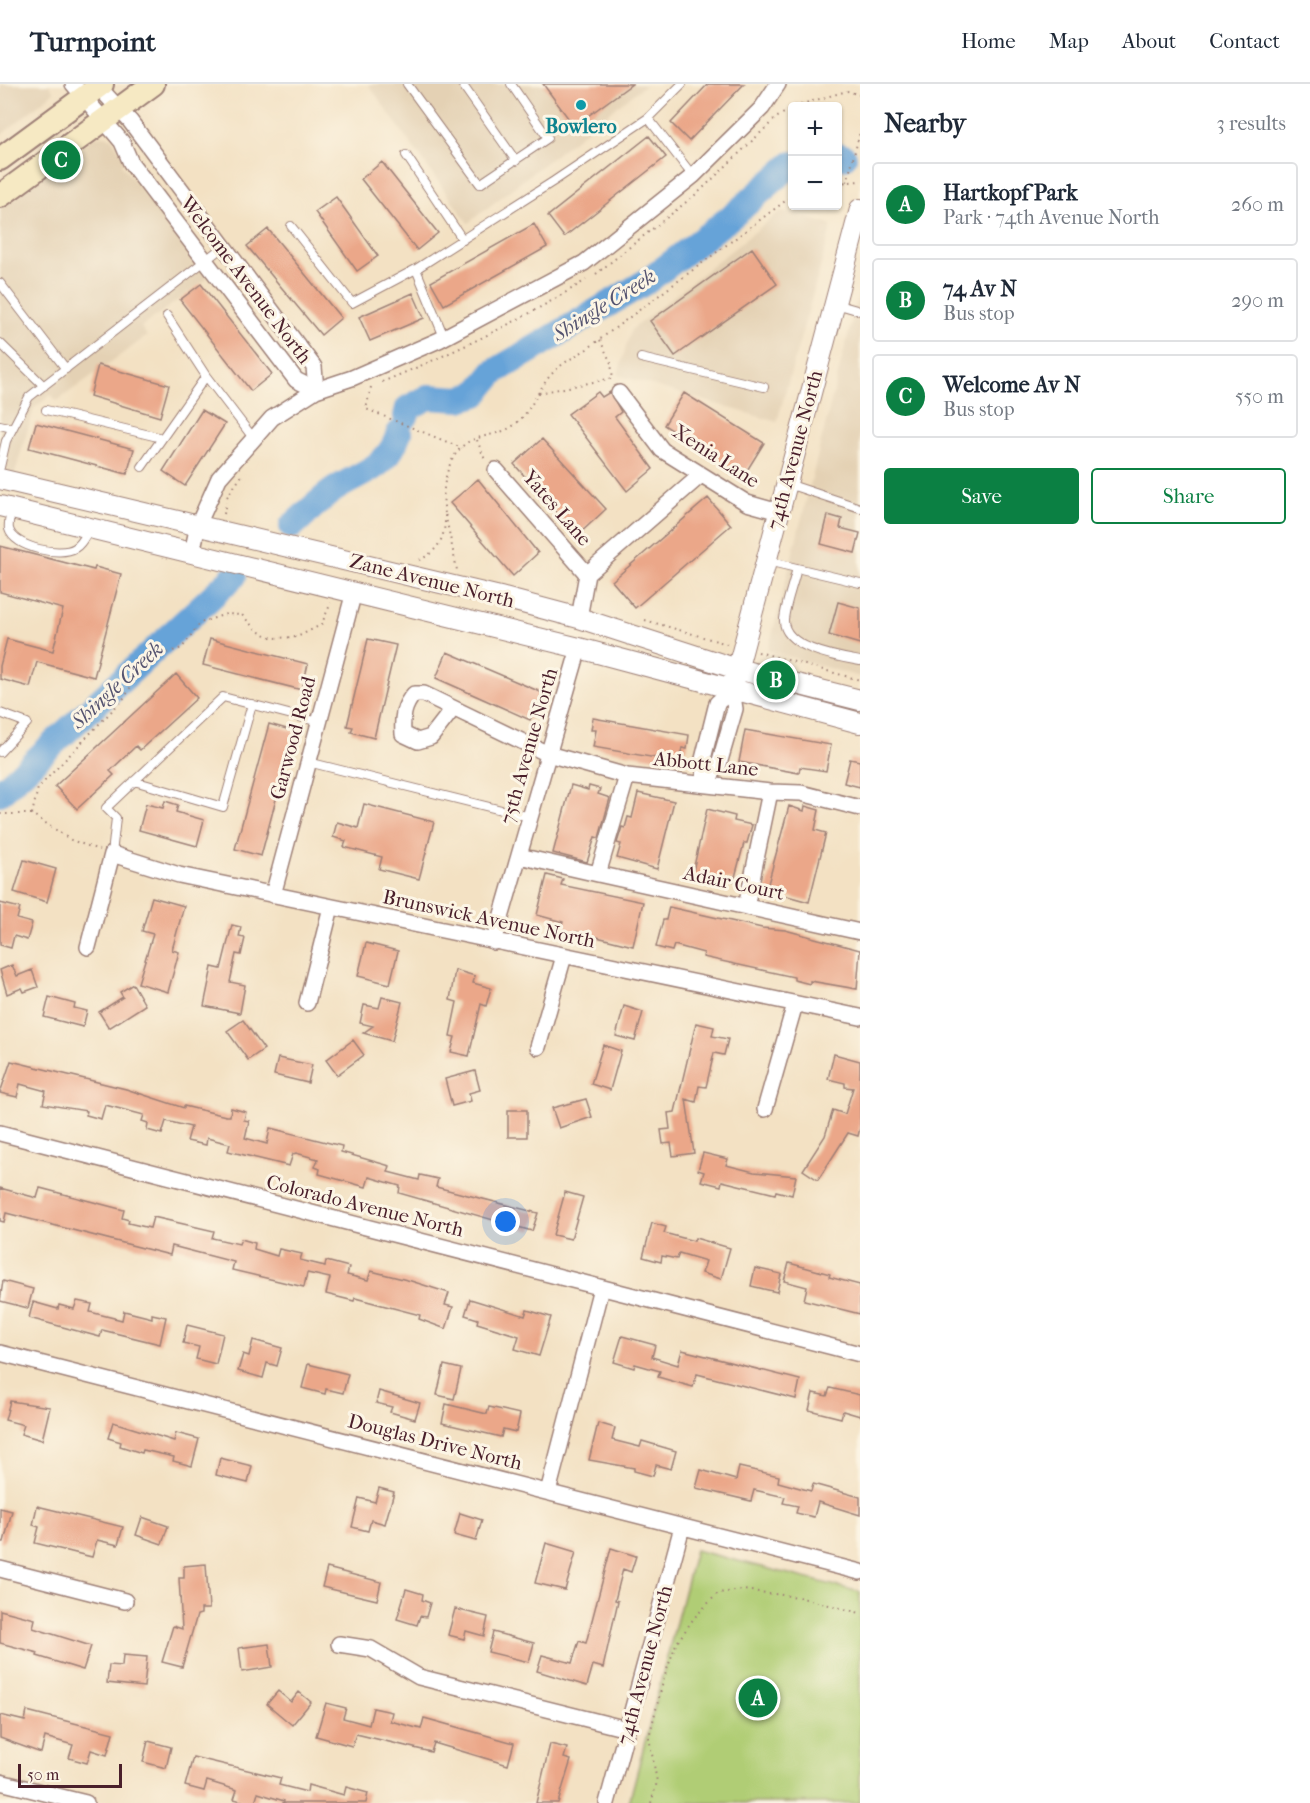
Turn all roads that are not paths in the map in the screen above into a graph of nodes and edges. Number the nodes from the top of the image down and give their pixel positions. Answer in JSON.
{"nodes":[{"id":1,"x":153,"y":84,"type":"edge"},
{"id":2,"x":407,"y":84,"type":"edge"},
{"id":3,"x":462,"y":84,"type":"edge"},
{"id":4,"x":511,"y":84,"type":"edge"},
{"id":5,"x":682,"y":84,"type":"edge"},
{"id":6,"x":778,"y":84,"type":"edge"},
{"id":7,"x":90,"y":87,"type":"edge"},
{"id":8,"x":110,"y":115,"type":"junction"},
{"id":9,"x":648,"y":118,"type":"junction"},
{"id":10,"x":406,"y":155,"type":"dead end"},
{"id":11,"x":0,"y":159,"type":"edge"},
{"id":12,"x":516,"y":161,"type":"junction"},
{"id":13,"x":693,"y":176,"type":"junction"},
{"id":14,"x":0,"y":196,"type":"edge"},
{"id":15,"x":860,"y":209,"type":"edge"},
{"id":16,"x":291,"y":226,"type":"dead end"},
{"id":17,"x":463,"y":240,"type":"junction"},
{"id":18,"x":224,"y":246,"type":"junction"},
{"id":19,"x":206,"y":262,"type":"junction"},
{"id":20,"x":416,"y":269,"type":"junction"},
{"id":21,"x":0,"y":283,"type":"edge"},
{"id":22,"x":835,"y":304,"type":"junction"},
{"id":23,"x":860,"y":310,"type":"edge"},
{"id":24,"x":167,"y":316,"type":"dead end"},
{"id":25,"x":444,"y":337,"type":"junction"},
{"id":26,"x":0,"y":343,"type":"edge"},
{"id":27,"x":642,"y":358,"type":"dead end"},
{"id":28,"x":66,"y":369,"type":"junction"},
{"id":29,"x":206,"y":376,"type":"junction"},
{"id":30,"x":44,"y":386,"type":"junction"},
{"id":31,"x":616,"y":386,"type":"road end"},
{"id":32,"x":764,"y":387,"type":"dead end"},
{"id":33,"x":316,"y":390,"type":"junction"},
{"id":34,"x":46,"y":410,"type":"dead end"},
{"id":35,"x":0,"y":425,"type":"edge"},
{"id":36,"x":12,"y":428,"type":"junction"},
{"id":37,"x":162,"y":438,"type":"junction"},
{"id":38,"x":254,"y":439,"type":"junction"},
{"id":39,"x":0,"y":466,"type":"edge"},
{"id":40,"x":142,"y":467,"type":"dead end"},
{"id":41,"x":496,"y":470,"type":"road end"},
{"id":42,"x":701,"y":475,"type":"junction"},
{"id":43,"x":0,"y":478,"type":"edge"},
{"id":44,"x":787,"y":483,"type":"junction"},
{"id":45,"x":5,"y":507,"type":"edge"},
{"id":46,"x":860,"y":508,"type":"edge"},
{"id":47,"x":779,"y":512,"type":"junction"},
{"id":48,"x":198,"y":525,"type":"junction"},
{"id":49,"x":89,"y":528,"type":"junction"},
{"id":50,"x":192,"y":553,"type":"junction"},
{"id":51,"x":765,"y":561,"type":"junction"},
{"id":52,"x":797,"y":568,"type":"junction"},
{"id":53,"x":587,"y":574,"type":"junction"},
{"id":54,"x":860,"y":583,"type":"edge"},
{"id":55,"x":345,"y":590,"type":"junction"},
{"id":56,"x":579,"y":618,"type":"junction"},
{"id":57,"x":579,"y":648,"type":"junction"},
{"id":58,"x":860,"y":661,"type":"edge"},
{"id":59,"x":737,"y":669,"type":"junction"},
{"id":60,"x":732,"y":690,"type":"junction"},
{"id":61,"x":860,"y":700,"type":"edge"},
{"id":62,"x":252,"y":704,"type":"junction"},
{"id":63,"x":452,"y":710,"type":"dead end"},
{"id":64,"x":0,"y":713,"type":"edge"},
{"id":65,"x":319,"y":722,"type":"junction"},
{"id":66,"x":860,"y":723,"type":"edge"},
{"id":67,"x":0,"y":752,"type":"edge"},
{"id":68,"x":548,"y":754,"type":"junction"},
{"id":69,"x":308,"y":762,"type":"junction"},
{"id":70,"x":627,"y":776,"type":"junction"},
{"id":71,"x":134,"y":781,"type":"junction"},
{"id":72,"x":705,"y":784,"type":"junction"},
{"id":73,"x":770,"y":792,"type":"junction"},
{"id":74,"x":860,"y":808,"type":"edge"},
{"id":75,"x":530,"y":817,"type":"junction"},
{"id":76,"x":112,"y":854,"type":"junction"},
{"id":77,"x":519,"y":856,"type":"junction"},
{"id":78,"x":598,"y":874,"type":"junction"},
{"id":79,"x":273,"y":895,"type":"junction"},
{"id":80,"x":331,"y":907,"type":"junction"},
{"id":81,"x":746,"y":907,"type":"junction"},
{"id":82,"x":860,"y":932,"type":"edge"},
{"id":83,"x":494,"y":942,"type":"junction"},
{"id":84,"x":88,"y":947,"type":"dead end"},
{"id":85,"x":564,"y":956,"type":"junction"},
{"id":86,"x":307,"y":1003,"type":"dead end"},
{"id":87,"x":795,"y":1004,"type":"junction"},
{"id":88,"x":860,"y":1017,"type":"edge"},
{"id":89,"x":538,"y":1047,"type":"dead end"},
{"id":90,"x":765,"y":1109,"type":"dead end"},
{"id":91,"x":0,"y":1133,"type":"edge"},
{"id":92,"x":601,"y":1288,"type":"junction"},
{"id":93,"x":0,"y":1353,"type":"edge"},
{"id":94,"x":860,"y":1354,"type":"edge"},
{"id":95,"x":548,"y":1492,"type":"junction"},
{"id":96,"x":682,"y":1527,"type":"junction"},
{"id":97,"x":0,"y":1569,"type":"edge"},
{"id":98,"x":860,"y":1572,"type":"edge"},
{"id":99,"x":125,"y":1601,"type":"dead end"},
{"id":100,"x":339,"y":1644,"type":"dead end"},
{"id":101,"x":627,"y":1729,"type":"junction"},
{"id":102,"x":0,"y":1782,"type":"edge"},
{"id":103,"x":86,"y":1803,"type":"edge"},
{"id":104,"x":607,"y":1803,"type":"edge"}],
"edges":[{"from":1,"to":8,"type":"main road"},
{"from":2,"to":12,"type":"lane"},
{"from":3,"to":12,"type":"lane"},
{"from":4,"to":12,"type":"lane"},
{"from":5,"to":9,"type":"lane"},
{"from":6,"to":13,"type":"street"},
{"from":7,"to":8,"type":"street","name":"Welcome Avenue North"},
{"from":7,"to":11,"type":"main road"},
{"from":8,"to":14,"type":"main road"},
{"from":8,"to":18,"type":"street","name":"Welcome Avenue North"},
{"from":8,"to":19,"type":"street","name":"Welcome Avenue North"},
{"from":9,"to":13,"type":"lane"},
{"from":9,"to":17,"type":"lane"},
{"from":10,"to":17,"type":"lane"},
{"from":13,"to":25,"type":"street"},
{"from":15,"to":22,"type":"street","name":"74th Avenue North"},
{"from":16,"to":20,"type":"lane"},
{"from":17,"to":20,"type":"lane"},
{"from":18,"to":19,"type":"lane"},
{"from":18,"to":33,"type":"street","name":"Welcome Avenue North"},
{"from":19,"to":28,"type":"lane"},
{"from":19,"to":33,"type":"street","name":"Welcome Avenue North"},
{"from":20,"to":25,"type":"lane"},
{"from":21,"to":28,"type":"lane"},
{"from":22,"to":23,"type":"lane"},
{"from":22,"to":44,"type":"street","name":"74th Avenue North"},
{"from":24,"to":29,"type":"lane"},
{"from":25,"to":33,"type":"street"},
{"from":26,"to":30,"type":"lane"},
{"from":27,"to":32,"type":"lane"},
{"from":28,"to":30,"type":"lane"},
{"from":29,"to":37,"type":"lane"},
{"from":29,"to":38,"type":"lane"},
{"from":30,"to":36,"type":"lane"},
{"from":31,"to":42,"type":"street","name":"Xenia Lane"},
{"from":33,"to":38,"type":"street"},
{"from":34,"to":37,"type":"lane"},
{"from":35,"to":36,"type":"lane"},
{"from":36,"to":39,"type":"lane"},
{"from":37,"to":40,"type":"lane"},
{"from":38,"to":48,"type":"street"},
{"from":41,"to":53,"type":"street","name":"Yates Lane"},
{"from":42,"to":47,"type":"street","name":"Xenia Lane"},
{"from":42,"to":53,"type":"street"},
{"from":43,"to":48,"type":"street","name":"Zane Avenue North"},
{"from":44,"to":46,"type":"lane"},
{"from":44,"to":47,"type":"street","name":"74th Avenue North"},
{"from":45,"to":49,"type":"street","name":"Zane Avenue North"},
{"from":45,"to":49,"type":"lane"},
{"from":47,"to":51,"type":"street","name":"74th Avenue North"},
{"from":48,"to":50,"type":"street"},
{"from":48,"to":56,"type":"street","name":"Zane Avenue North"},
{"from":49,"to":50,"type":"street","name":"Zane Avenue North"},
{"from":50,"to":55,"type":"street","name":"Zane Avenue North"},
{"from":51,"to":52,"type":"lane"},
{"from":51,"to":59,"type":"street","name":"74th Avenue North"},
{"from":52,"to":54,"type":"lane"},
{"from":52,"to":58,"type":"lane"},
{"from":53,"to":56,"type":"street"},
{"from":55,"to":57,"type":"street","name":"Zane Avenue North"},
{"from":55,"to":65,"type":"street","name":"Garwood Road"},
{"from":56,"to":59,"type":"street","name":"Zane Avenue North"},
{"from":57,"to":60,"type":"street","name":"Zane Avenue North"},
{"from":57,"to":68,"type":"street","name":"75th Avenue North"},
{"from":59,"to":60,"type":"street","name":"74th Avenue North"},
{"from":59,"to":61,"type":"street","name":"Zane Avenue North"},
{"from":60,"to":66,"type":"street","name":"Zane Avenue North"},
{"from":60,"to":72,"type":"street"},
{"from":62,"to":65,"type":"lane"},
{"from":62,"to":71,"type":"lane"},
{"from":62,"to":71,"type":"lane"},
{"from":63,"to":68,"type":"street","name":"Abbott Lane"},
{"from":64,"to":67,"type":"lane"},
{"from":65,"to":69,"type":"street","name":"Garwood Road"},
{"from":68,"to":70,"type":"street","name":"Abbott Lane"},
{"from":68,"to":75,"type":"street","name":"75th Avenue North"},
{"from":69,"to":75,"type":"lane"},
{"from":69,"to":79,"type":"street","name":"Garwood Road"},
{"from":70,"to":72,"type":"street","name":"Abbott Lane"},
{"from":70,"to":78,"type":"street"},
{"from":71,"to":76,"type":"lane"},
{"from":72,"to":73,"type":"street","name":"Abbott Lane"},
{"from":73,"to":74,"type":"street","name":"Abbott Lane"},
{"from":73,"to":81,"type":"street"},
{"from":75,"to":77,"type":"street","name":"75th Avenue North"},
{"from":76,"to":79,"type":"street","name":"Brunswick Avenue North"},
{"from":76,"to":84,"type":"street"},
{"from":77,"to":78,"type":"street"},
{"from":77,"to":83,"type":"street","name":"75th Avenue North"},
{"from":78,"to":81,"type":"street","name":"Adair Court"},
{"from":79,"to":80,"type":"street","name":"Brunswick Avenue North"},
{"from":80,"to":83,"type":"street","name":"Brunswick Avenue North"},
{"from":80,"to":86,"type":"street"},
{"from":81,"to":82,"type":"street","name":"Adair Court"},
{"from":83,"to":85,"type":"street","name":"Brunswick Avenue North"},
{"from":85,"to":87,"type":"street","name":"Brunswick Avenue North"},
{"from":85,"to":89,"type":"street"},
{"from":87,"to":88,"type":"street","name":"Brunswick Avenue North"},
{"from":87,"to":90,"type":"street"},
{"from":91,"to":92,"type":"street","name":"Colorado Avenue North"},
{"from":92,"to":94,"type":"street","name":"Colorado Avenue North"},
{"from":92,"to":95,"type":"street"},
{"from":93,"to":95,"type":"street","name":"Douglas Drive North"},
{"from":95,"to":96,"type":"street","name":"Douglas Drive North"},
{"from":96,"to":98,"type":"street","name":"Douglas Drive North"},
{"from":96,"to":101,"type":"street","name":"74th Avenue North"},
{"from":97,"to":99,"type":"street"},
{"from":100,"to":101,"type":"street"},
{"from":101,"to":104,"type":"street","name":"74th Avenue North"},
{"from":102,"to":103,"type":"street"}]}
